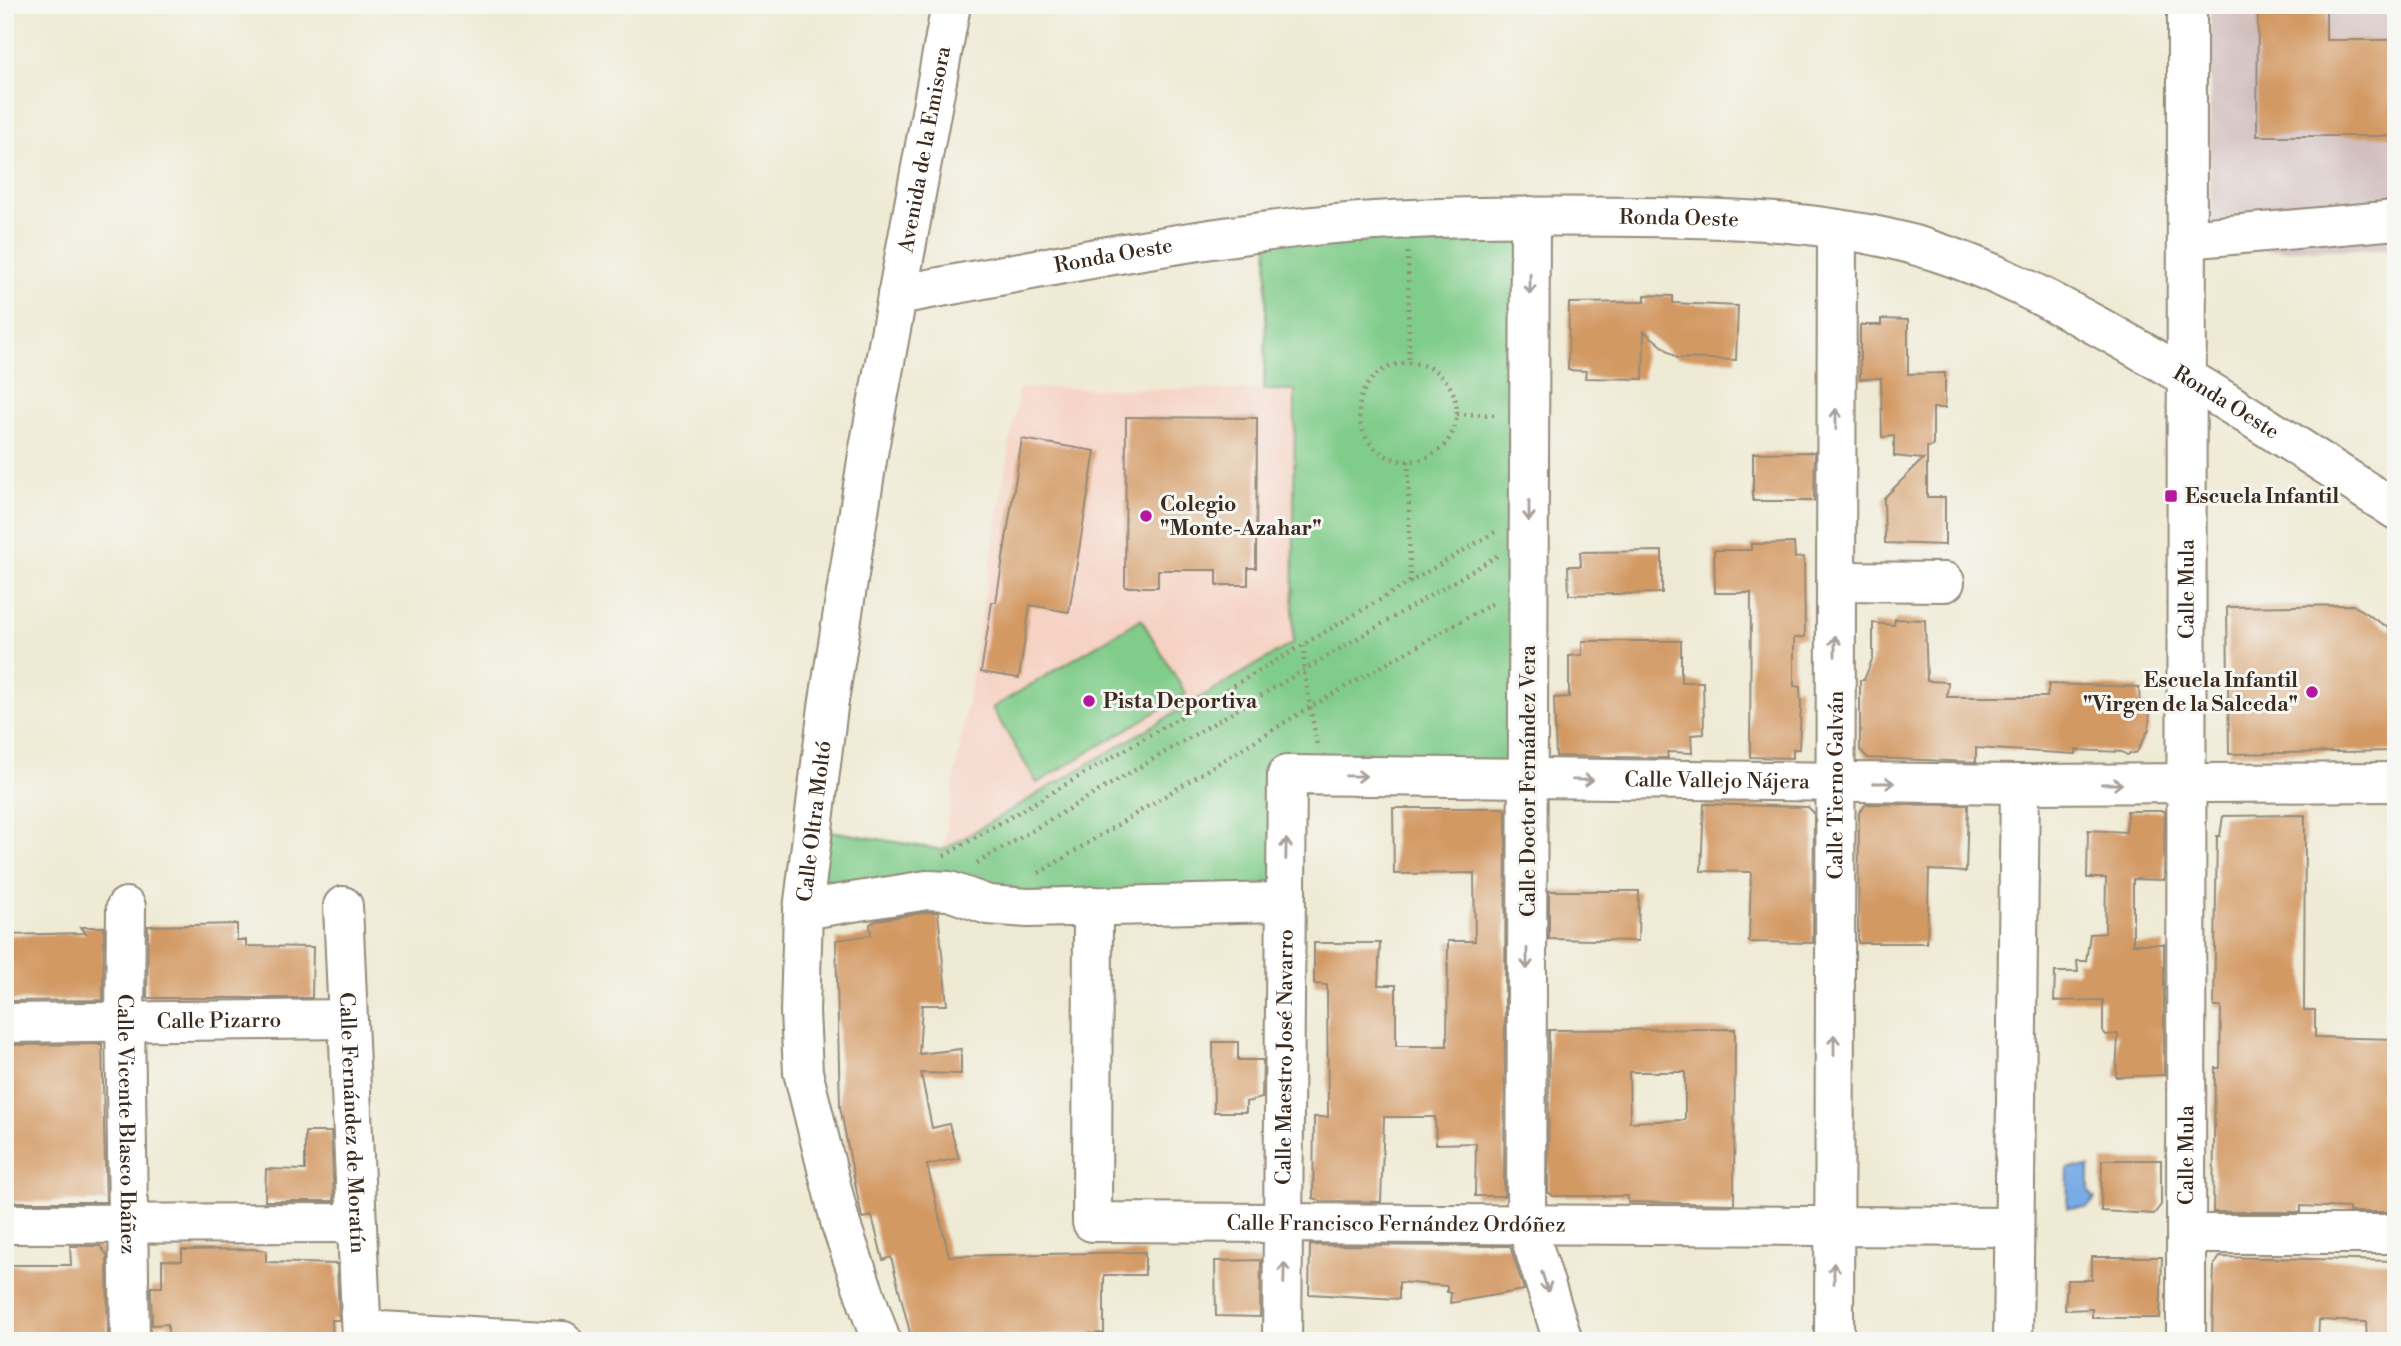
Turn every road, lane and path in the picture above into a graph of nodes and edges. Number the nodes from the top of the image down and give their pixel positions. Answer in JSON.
{"nodes":[{"id":1,"x":951,"y":5,"type":"edge"},
{"id":2,"x":2188,"y":5,"type":"edge"},
{"id":3,"x":1530,"y":216,"type":"junction"},
{"id":4,"x":2396,"y":220,"type":"edge"},
{"id":5,"x":1837,"y":229,"type":"junction"},
{"id":6,"x":2187,"y":239,"type":"junction"},
{"id":7,"x":1421,"y":248,"type":"dead end"},
{"id":8,"x":897,"y":295,"type":"junction"},
{"id":9,"x":1409,"y":363,"type":"junction"},
{"id":10,"x":2187,"y":375,"type":"junction"},
{"id":11,"x":1408,"y":461,"type":"junction"},
{"id":12,"x":2396,"y":509,"type":"edge"},
{"id":13,"x":1529,"y":525,"type":"junction"},
{"id":14,"x":1836,"y":581,"type":"junction"},
{"id":15,"x":1410,"y":582,"type":"junction"},
{"id":16,"x":1944,"y":582,"type":"dead end"},
{"id":17,"x":1529,"y":583,"type":"junction"},
{"id":18,"x":1304,"y":645,"type":"junction"},
{"id":19,"x":1304,"y":671,"type":"junction"},
{"id":20,"x":1310,"y":707,"type":"junction"},
{"id":21,"x":1305,"y":775,"type":"junction"},
{"id":22,"x":1528,"y":779,"type":"junction"},
{"id":23,"x":1835,"y":782,"type":"junction"},
{"id":24,"x":2396,"y":782,"type":"edge"},
{"id":25,"x":2020,"y":784,"type":"junction"},
{"id":26,"x":2188,"y":784,"type":"junction"},
{"id":27,"x":943,"y":856,"type":"dead end"},
{"id":28,"x":968,"y":863,"type":"dead end"},
{"id":29,"x":1034,"y":877,"type":"dead end"},
{"id":30,"x":1284,"y":902,"type":"junction"},
{"id":31,"x":126,"y":906,"type":"dead end"},
{"id":32,"x":343,"y":906,"type":"dead end"},
{"id":33,"x":1093,"y":906,"type":"junction"},
{"id":34,"x":803,"y":910,"type":"junction"},
{"id":35,"x":347,"y":1019,"type":"junction"},
{"id":36,"x":125,"y":1022,"type":"junction"},
{"id":37,"x":5,"y":1023,"type":"edge"},
{"id":38,"x":1285,"y":1222,"type":"junction"},
{"id":39,"x":357,"y":1223,"type":"junction"},
{"id":40,"x":1526,"y":1223,"type":"junction"},
{"id":41,"x":5,"y":1224,"type":"edge"},
{"id":42,"x":128,"y":1224,"type":"junction"},
{"id":43,"x":1834,"y":1227,"type":"junction"},
{"id":44,"x":2014,"y":1227,"type":"junction"},
{"id":45,"x":2188,"y":1234,"type":"junction"},
{"id":46,"x":2396,"y":1234,"type":"edge"},
{"id":47,"x":362,"y":1335,"type":"edge"},
{"id":48,"x":130,"y":1341,"type":"edge"},
{"id":49,"x":563,"y":1341,"type":"edge"},
{"id":50,"x":881,"y":1341,"type":"edge"},
{"id":51,"x":1276,"y":1341,"type":"edge"},
{"id":52,"x":1282,"y":1341,"type":"edge"},
{"id":53,"x":1563,"y":1341,"type":"edge"},
{"id":54,"x":1834,"y":1341,"type":"edge"},
{"id":55,"x":2013,"y":1341,"type":"edge"},
{"id":56,"x":2186,"y":1341,"type":"edge"}],
"edges":[{"from":1,"to":8,"type":"street","name":"Avenida de la Emisora"},
{"from":2,"to":6,"type":"street","name":"Calle Mula"},
{"from":3,"to":5,"type":"street","name":"Ronda Oeste"},
{"from":3,"to":8,"type":"street","name":"Ronda Oeste"},
{"from":3,"to":13,"type":"street","name":"Calle Doctor Fernández Vera","one_way":true},
{"from":4,"to":6,"type":"street"},
{"from":5,"to":10,"type":"street","name":"Ronda Oeste"},
{"from":14,"to":5,"type":"street","name":"Calle Tierno Galván","one_way":true},
{"from":6,"to":10,"type":"street","name":"Calle Mula"},
{"from":7,"to":9,"type":"path"},
{"from":8,"to":34,"type":"street","name":"Calle Oltra Moltó"},
{"from":9,"to":11,"type":"path"},
{"from":9,"to":11,"type":"path"},
{"from":10,"to":12,"type":"street","name":"Ronda Oeste"},
{"from":10,"to":26,"type":"street","name":"Calle Mula"},
{"from":11,"to":15,"type":"path"},
{"from":13,"to":15,"type":"path"},
{"from":13,"to":17,"type":"street","name":"Calle Doctor Fernández Vera"},
{"from":13,"to":19,"type":"path"},
{"from":14,"to":16,"type":"street"},
{"from":23,"to":14,"type":"street","name":"Calle Tierno Galván","one_way":true},
{"from":15,"to":18,"type":"path"},
{"from":17,"to":20,"type":"path"},
{"from":17,"to":22,"type":"street","name":"Calle Doctor Fernández Vera"},
{"from":18,"to":19,"type":"path"},
{"from":18,"to":27,"type":"path"},
{"from":19,"to":20,"type":"path"},
{"from":19,"to":28,"type":"path"},
{"from":20,"to":21,"type":"path"},
{"from":20,"to":29,"type":"path"},
{"from":21,"to":22,"type":"street","name":"Calle Vallejo Nájera","one_way":true},
{"from":30,"to":21,"type":"street","name":"Calle Maestro José Navarro","one_way":true},
{"from":22,"to":23,"type":"street","name":"Calle Vallejo Nájera","one_way":true},
{"from":22,"to":40,"type":"street","name":"Calle Doctor Fernández Vera","one_way":true},
{"from":23,"to":25,"type":"street","name":"Calle Vallejo Nájera","one_way":true},
{"from":43,"to":23,"type":"street","name":"Calle Tierno Galván","one_way":true},
{"from":24,"to":26,"type":"street","name":"Calle Vallejo Nájera"},
{"from":25,"to":26,"type":"street","name":"Calle Vallejo Nájera","one_way":true},
{"from":25,"to":44,"type":"street"},
{"from":26,"to":45,"type":"street","name":"Calle Mula"},
{"from":30,"to":33,"type":"street"},
{"from":30,"to":38,"type":"street","name":"Calle Maestro José Navarro"},
{"from":31,"to":36,"type":"street","name":"Calle Vicente Blasco Ibáñez"},
{"from":32,"to":35,"type":"street","name":"Calle Fernández de Moratín"},
{"from":33,"to":34,"type":"street"},
{"from":33,"to":38,"type":"street","name":"Calle Francisco Fernández Ordóñez"},
{"from":34,"to":50,"type":"street","name":"Calle Oltra Moltó"},
{"from":35,"to":36,"type":"street","name":"Calle Pizarro"},
{"from":35,"to":39,"type":"street","name":"Calle Fernández de Moratín"},
{"from":36,"to":37,"type":"street","name":"Calle Pizarro"},
{"from":36,"to":42,"type":"street","name":"Calle Vicente Blasco Ibáñez"},
{"from":38,"to":40,"type":"street","name":"Calle Francisco Fernández Ordóñez"},
{"from":52,"to":38,"type":"street","name":"Calle Maestro José Navarro","one_way":true},
{"from":39,"to":42,"type":"street"},
{"from":39,"to":47,"type":"street","name":"Calle Fernández de Moratín"},
{"from":40,"to":43,"type":"street","name":"Calle Francisco Fernández Ordóñez"},
{"from":40,"to":53,"type":"street","name":"Calle Doctor Fernández Vera","one_way":true},
{"from":41,"to":42,"type":"street"},
{"from":42,"to":48,"type":"street","name":"Calle Vicente Blasco Ibáñez"},
{"from":43,"to":44,"type":"street","name":"Calle Francisco Fernández Ordóñez"},
{"from":54,"to":43,"type":"street","name":"Calle Tierno Galván","one_way":true},
{"from":44,"to":55,"type":"street"},
{"from":45,"to":46,"type":"street"},
{"from":45,"to":56,"type":"street","name":"Calle Mula"},
{"from":47,"to":49,"type":"street"},
{"from":51,"to":52,"type":"street"}]}
